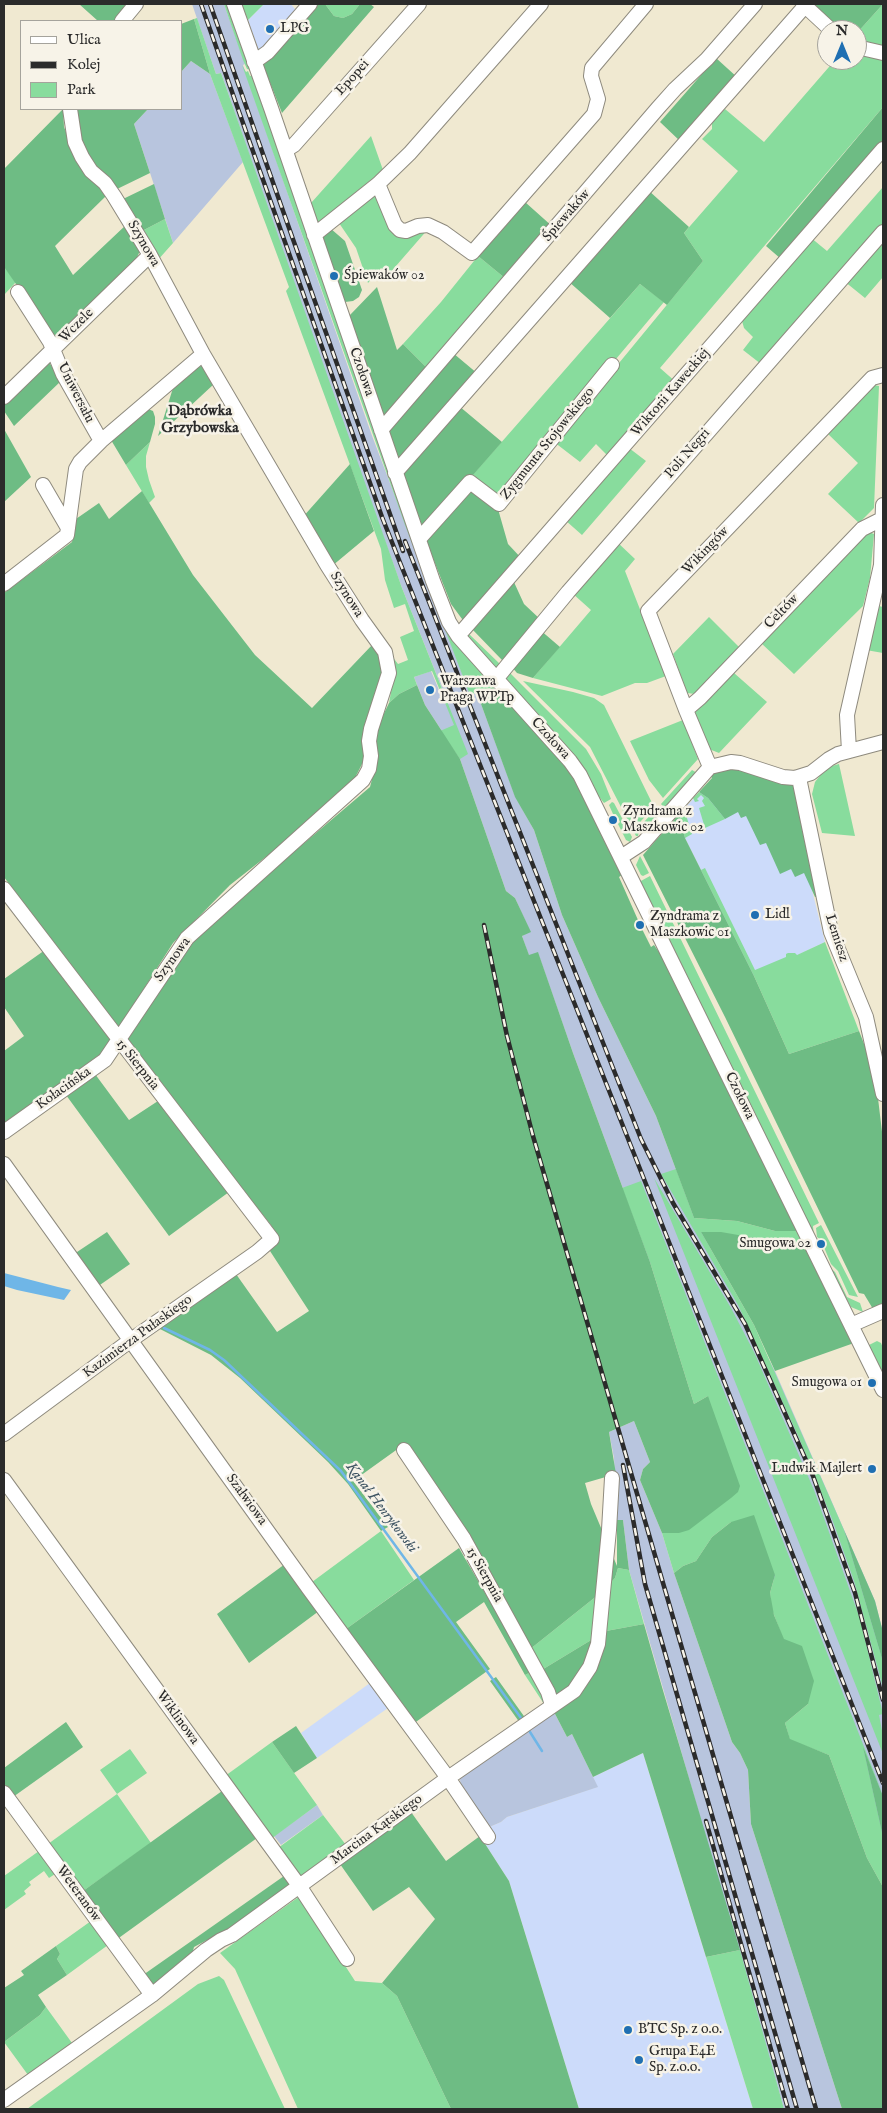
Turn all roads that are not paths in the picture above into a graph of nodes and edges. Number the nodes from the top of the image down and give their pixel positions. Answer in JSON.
{"nodes":[{"id":1,"x":136,"y":4,"type":"edge"},
{"id":2,"x":234,"y":4,"type":"edge"},
{"id":3,"x":310,"y":4,"type":"edge"},
{"id":4,"x":420,"y":4,"type":"edge"},
{"id":5,"x":541,"y":4,"type":"edge"},
{"id":6,"x":646,"y":4,"type":"edge"},
{"id":7,"x":754,"y":4,"type":"edge"},
{"id":8,"x":804,"y":5,"type":"edge"},
{"id":9,"x":123,"y":20,"type":"edge"},
{"id":10,"x":820,"y":20,"type":"edge"},
{"id":11,"x":867,"y":49,"type":"edge"},
{"id":12,"x":883,"y":53,"type":"edge"},
{"id":13,"x":254,"y":62,"type":"junction"},
{"id":14,"x":70,"y":110,"type":"edge"},
{"id":15,"x":883,"y":149,"type":"edge"},
{"id":16,"x":286,"y":150,"type":"junction"},
{"id":17,"x":378,"y":184,"type":"junction"},
{"id":18,"x":883,"y":232,"type":"edge"},
{"id":19,"x":314,"y":235,"type":"junction"},
{"id":20,"x":150,"y":254,"type":"junction"},
{"id":21,"x":18,"y":292,"type":"dead end"},
{"id":22,"x":53,"y":350,"type":"junction"},
{"id":23,"x":203,"y":354,"type":"junction"},
{"id":24,"x":612,"y":365,"type":"dead end"},
{"id":25,"x":883,"y":375,"type":"edge"},
{"id":26,"x":4,"y":397,"type":"edge"},
{"id":27,"x":381,"y":430,"type":"junction"},
{"id":28,"x":100,"y":441,"type":"junction"},
{"id":29,"x":395,"y":473,"type":"junction"},
{"id":30,"x":43,"y":485,"type":"dead end"},
{"id":31,"x":883,"y":505,"type":"edge"},
{"id":32,"x":882,"y":519,"type":"edge"},
{"id":33,"x":68,"y":528,"type":"junction"},
{"id":34,"x":419,"y":539,"type":"junction"},
{"id":35,"x":4,"y":584,"type":"edge"},
{"id":36,"x":458,"y":636,"type":"junction"},
{"id":37,"x":496,"y":678,"type":"junction"},
{"id":38,"x":686,"y":710,"type":"junction"},
{"id":39,"x":883,"y":742,"type":"edge"},
{"id":40,"x":849,"y":750,"type":"junction"},
{"id":41,"x":710,"y":767,"type":"junction"},
{"id":42,"x":799,"y":778,"type":"junction"},
{"id":43,"x":621,"y":857,"type":"junction"},
{"id":44,"x":4,"y":889,"type":"edge"},
{"id":45,"x":118,"y":1040,"type":"junction"},
{"id":46,"x":883,"y":1094,"type":"edge"},
{"id":47,"x":4,"y":1132,"type":"edge"},
{"id":48,"x":4,"y":1164,"type":"edge"},
{"id":49,"x":272,"y":1239,"type":"joint"},
{"id":50,"x":883,"y":1311,"type":"edge"},
{"id":51,"x":851,"y":1325,"type":"junction"},
{"id":52,"x":131,"y":1340,"type":"junction"},
{"id":53,"x":883,"y":1390,"type":"edge"},
{"id":54,"x":4,"y":1434,"type":"edge"},
{"id":55,"x":404,"y":1450,"type":"dead end"},
{"id":56,"x":612,"y":1478,"type":"dead end"},
{"id":57,"x":4,"y":1480,"type":"edge"},
{"id":58,"x":552,"y":1705,"type":"junction"},
{"id":59,"x":448,"y":1778,"type":"junction"},
{"id":60,"x":4,"y":1793,"type":"edge"},
{"id":61,"x":488,"y":1837,"type":"dead end"},
{"id":62,"x":300,"y":1887,"type":"junction"},
{"id":63,"x":347,"y":1959,"type":"dead end"},
{"id":64,"x":152,"y":1995,"type":"junction"},
{"id":65,"x":4,"y":2100,"type":"edge"}],
"edges":[{"from":1,"to":9,"type":"street"},
{"from":2,"to":13,"type":"street","name":"Czołowa"},
{"from":3,"to":13,"type":"street"},
{"from":4,"to":16,"type":"street","name":"Epopei"},
{"from":5,"to":17,"type":"street"},
{"from":6,"to":17,"type":"street"},
{"from":7,"to":27,"type":"street","name":"Śpiewaków"},
{"from":8,"to":10,"type":"street"},
{"from":8,"to":29,"type":"street"},
{"from":11,"to":12,"type":"street"},
{"from":13,"to":16,"type":"street","name":"Czołowa"},
{"from":14,"to":20,"type":"street","name":"Szynowa"},
{"from":15,"to":36,"type":"street","name":"Wiktorii Kaweckiej"},
{"from":16,"to":19,"type":"street","name":"Czołowa"},
{"from":17,"to":19,"type":"street"},
{"from":18,"to":37,"type":"street","name":"Poli Negri"},
{"from":19,"to":27,"type":"street","name":"Czołowa"},
{"from":20,"to":22,"type":"street","name":"Wczele"},
{"from":20,"to":23,"type":"street","name":"Szynowa"},
{"from":21,"to":22,"type":"street","name":"Uniwersału"},
{"from":22,"to":26,"type":"street","name":"Wczele"},
{"from":22,"to":28,"type":"street","name":"Uniwersału"},
{"from":23,"to":28,"type":"street"},
{"from":23,"to":45,"type":"street","name":"Szynowa"},
{"from":24,"to":34,"type":"street","name":"Zygmunta Stojowskiego"},
{"from":25,"to":38,"type":"street","name":"Wikingów"},
{"from":27,"to":29,"type":"street","name":"Czołowa"},
{"from":28,"to":33,"type":"street"},
{"from":29,"to":34,"type":"street","name":"Czołowa"},
{"from":30,"to":33,"type":"street"},
{"from":31,"to":32,"type":"street"},
{"from":32,"to":38,"type":"street","name":"Celtów"},
{"from":32,"to":40,"type":"street"},
{"from":33,"to":35,"type":"street"},
{"from":34,"to":36,"type":"street","name":"Czołowa"},
{"from":36,"to":37,"type":"street","name":"Czołowa"},
{"from":37,"to":43,"type":"street","name":"Czołowa"},
{"from":38,"to":41,"type":"street","name":"Wikingów"},
{"from":39,"to":40,"type":"street"},
{"from":40,"to":42,"type":"street"},
{"from":41,"to":42,"type":"street"},
{"from":41,"to":43,"type":"street"},
{"from":42,"to":46,"type":"street","name":"Lemiesz"},
{"from":43,"to":51,"type":"street","name":"Czołowa"},
{"from":44,"to":45,"type":"street","name":"15 Sierpnia"},
{"from":45,"to":47,"type":"street","name":"Kołacińska"},
{"from":45,"to":49,"type":"street","name":"15 Sierpnia"},
{"from":48,"to":52,"type":"street","name":"Szałwiowa"},
{"from":49,"to":52,"type":"street","name":"Kazimierza Pułaskiego"},
{"from":50,"to":51,"type":"street"},
{"from":51,"to":53,"type":"street","name":"Czołowa"},
{"from":52,"to":54,"type":"street","name":"Kazimierza Pułaskiego"},
{"from":52,"to":59,"type":"street","name":"Szałwiowa"},
{"from":55,"to":58,"type":"street","name":"15 Sierpnia"},
{"from":56,"to":58,"type":"street","name":"Marcina Kątskiego"},
{"from":57,"to":62,"type":"street","name":"Wiklinowa"},
{"from":58,"to":59,"type":"street","name":"Marcina Kątskiego"},
{"from":59,"to":61,"type":"street","name":"Szałwiowa"},
{"from":59,"to":62,"type":"street","name":"Marcina Kątskiego"},
{"from":60,"to":64,"type":"street","name":"Weteranów"},
{"from":62,"to":63,"type":"street","name":"Wiklinowa"},
{"from":62,"to":64,"type":"street","name":"Marcina Kątskiego"},
{"from":64,"to":65,"type":"street","name":"Marcina Kątskiego"}]}
